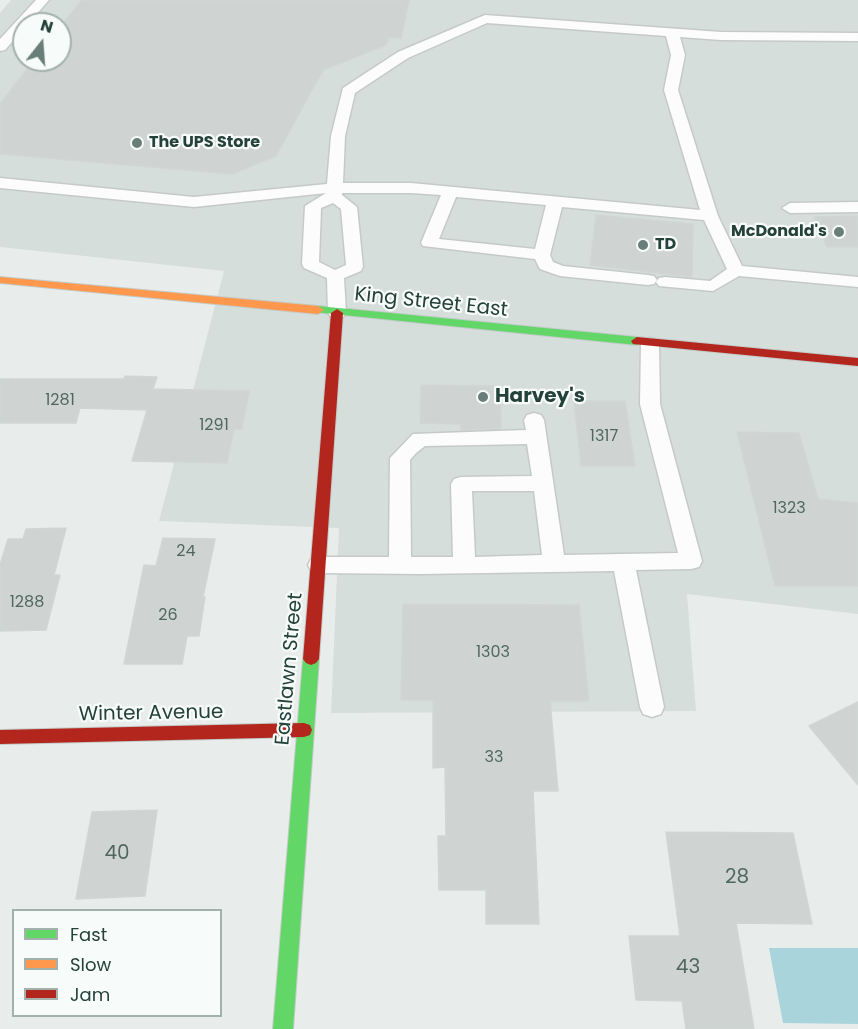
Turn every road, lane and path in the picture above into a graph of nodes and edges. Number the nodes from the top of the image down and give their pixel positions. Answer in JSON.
{"nodes":[{"id":1,"x":43,"y":0,"type":"edge"},
{"id":2,"x":672,"y":33,"type":"junction"},
{"id":3,"x":858,"y":37,"type":"edge"},
{"id":4,"x":0,"y":47,"type":"edge"},
{"id":5,"x":0,"y":183,"type":"edge"},
{"id":6,"x":450,"y":192,"type":"junction"},
{"id":7,"x":334,"y":193,"type":"junction"},
{"id":8,"x":555,"y":201,"type":"junction"},
{"id":9,"x":790,"y":207,"type":"dead end"},
{"id":10,"x":858,"y":207,"type":"edge"},
{"id":11,"x":710,"y":216,"type":"junction"},
{"id":12,"x":542,"y":255,"type":"junction"},
{"id":13,"x":736,"y":272,"type":"junction"},
{"id":14,"x":335,"y":276,"type":"junction"},
{"id":15,"x":0,"y":280,"type":"edge"},
{"id":16,"x":858,"y":282,"type":"edge"},
{"id":17,"x":337,"y":313,"type":"junction"},
{"id":18,"x":650,"y":344,"type":"junction"},
{"id":19,"x":858,"y":362,"type":"edge"},
{"id":20,"x":543,"y":483,"type":"junction"},
{"id":21,"x":623,"y":562,"type":"junction"},
{"id":22,"x":554,"y":563,"type":"junction"},
{"id":23,"x":319,"y":565,"type":"junction"},
{"id":24,"x":464,"y":565,"type":"junction"},
{"id":25,"x":400,"y":566,"type":"junction"},
{"id":26,"x":652,"y":707,"type":"dead end"},
{"id":27,"x":304,"y":729,"type":"junction"},
{"id":28,"x":0,"y":737,"type":"edge"},
{"id":29,"x":283,"y":1029,"type":"edge"}],
"edges":[{"from":1,"to":4,"type":"lane"},
{"from":2,"to":3,"type":"lane"},
{"from":2,"to":7,"type":"lane"},
{"from":2,"to":11,"type":"lane"},
{"from":5,"to":7,"type":"lane"},
{"from":6,"to":7,"type":"lane"},
{"from":6,"to":8,"type":"lane"},
{"from":6,"to":12,"type":"lane"},
{"from":7,"to":14,"type":"lane"},
{"from":7,"to":14,"type":"lane"},
{"from":8,"to":11,"type":"lane"},
{"from":8,"to":12,"type":"lane"},
{"from":9,"to":10,"type":"lane"},
{"from":11,"to":13,"type":"lane"},
{"from":12,"to":13,"type":"lane"},
{"from":13,"to":16,"type":"lane"},
{"from":14,"to":17,"type":"lane"},
{"from":15,"to":17,"type":"street","name":"King Street East"},
{"from":17,"to":18,"type":"street","name":"King Street East"},
{"from":17,"to":23,"type":"street","name":"Eastlawn Street"},
{"from":18,"to":19,"type":"street","name":"King Street East"},
{"from":18,"to":21,"type":"lane"},
{"from":20,"to":22,"type":"lane"},
{"from":20,"to":24,"type":"lane"},
{"from":20,"to":25,"type":"lane"},
{"from":21,"to":22,"type":"lane"},
{"from":21,"to":26,"type":"lane"},
{"from":22,"to":24,"type":"lane"},
{"from":23,"to":25,"type":"lane"},
{"from":23,"to":27,"type":"street","name":"Eastlawn Street"},
{"from":24,"to":25,"type":"lane"},
{"from":27,"to":28,"type":"street","name":"Winter Avenue"},
{"from":27,"to":29,"type":"street","name":"Eastlawn Street"}]}
